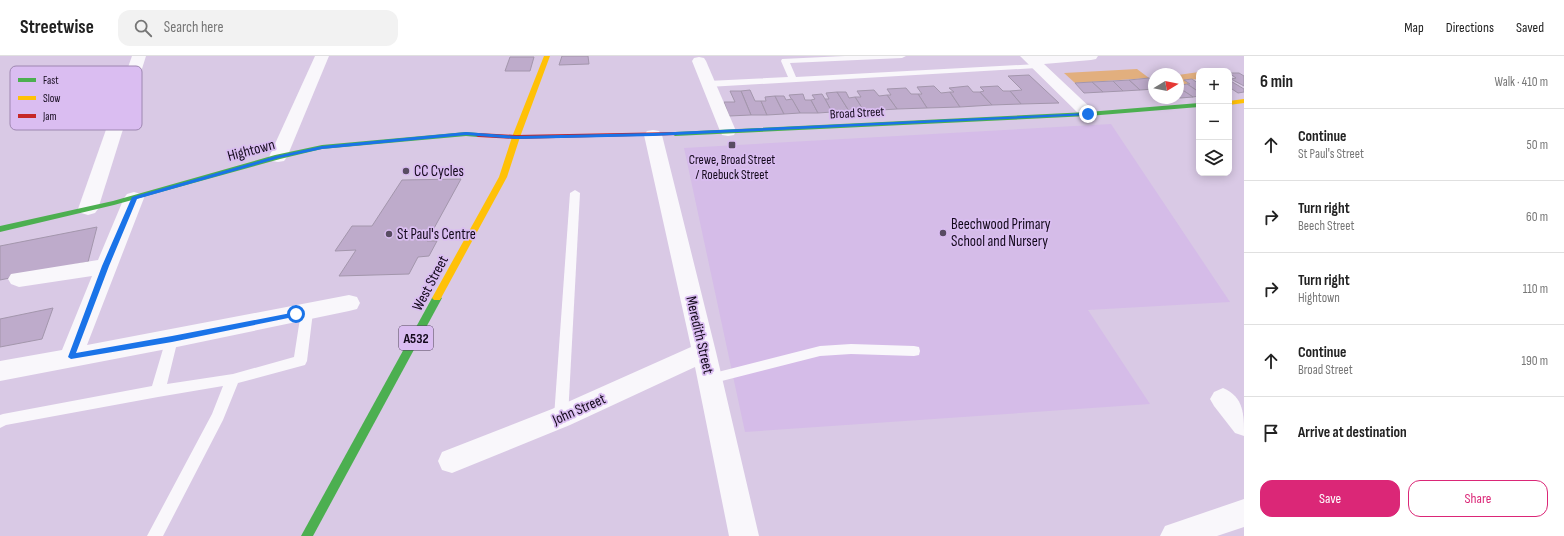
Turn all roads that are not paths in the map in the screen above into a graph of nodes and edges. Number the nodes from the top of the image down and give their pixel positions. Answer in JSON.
{"nodes":[{"id":1,"x":140,"y":56,"type":"edge"},
{"id":2,"x":322,"y":56,"type":"edge"},
{"id":3,"x":547,"y":56,"type":"edge"},
{"id":4,"x":902,"y":56,"type":"edge"},
{"id":5,"x":1091,"y":56,"type":"edge"},
{"id":6,"x":698,"y":61,"type":"dead end"},
{"id":7,"x":1032,"y":61,"type":"edge"},
{"id":8,"x":137,"y":66,"type":"edge"},
{"id":9,"x":794,"y":79,"type":"junction"},
{"id":10,"x":708,"y":84,"type":"junction"},
{"id":11,"x":1244,"y":101,"type":"edge"},
{"id":12,"x":1232,"y":103,"type":"edge"},
{"id":13,"x":1196,"y":105,"type":"edge"},
{"id":14,"x":1088,"y":114,"type":"junction"},
{"id":15,"x":115,"y":130,"type":"edge"},
{"id":16,"x":728,"y":131,"type":"junction"},
{"id":17,"x":653,"y":135,"type":"junction"},
{"id":18,"x":516,"y":137,"type":"junction"},
{"id":19,"x":278,"y":157,"type":"junction"},
{"id":20,"x":575,"y":193,"type":"dead end"},
{"id":21,"x":134,"y":198,"type":"junction"},
{"id":22,"x":88,"y":209,"type":"junction"},
{"id":23,"x":0,"y":229,"type":"edge"},
{"id":24,"x":106,"y":266,"type":"junction"},
{"id":25,"x":19,"y":279,"type":"dead end"},
{"id":26,"x":350,"y":303,"type":"dead end"},
{"id":27,"x":307,"y":312,"type":"junction"},
{"id":28,"x":172,"y":339,"type":"junction"},
{"id":29,"x":914,"y":351,"type":"dead end"},
{"id":30,"x":704,"y":352,"type":"junction"},
{"id":31,"x":71,"y":357,"type":"junction"},
{"id":32,"x":0,"y":371,"type":"edge"},
{"id":33,"x":234,"y":379,"type":"junction"},
{"id":34,"x":710,"y":379,"type":"junction"},
{"id":35,"x":158,"y":390,"type":"junction"},
{"id":36,"x":1222,"y":399,"type":"dead end"},
{"id":37,"x":561,"y":417,"type":"junction"},
{"id":38,"x":0,"y":422,"type":"edge"},
{"id":39,"x":1244,"y":425,"type":"edge"},
{"id":40,"x":452,"y":461,"type":"dead end"},
{"id":41,"x":1244,"y":513,"type":"edge"},
{"id":42,"x":155,"y":536,"type":"edge"},
{"id":43,"x":308,"y":536,"type":"edge"},
{"id":44,"x":744,"y":536,"type":"edge"},
{"id":45,"x":1174,"y":536,"type":"edge"}],
"edges":[{"from":1,"to":8,"type":"street"},
{"from":2,"to":19,"type":"street"},
{"from":3,"to":18,"type":"street","name":"West Street","number":"A532"},
{"from":4,"to":9,"type":"lane"},
{"from":5,"to":7,"type":"street"},
{"from":6,"to":10,"type":"street"},
{"from":7,"to":9,"type":"lane"},
{"from":7,"to":14,"type":"street"},
{"from":9,"to":10,"type":"lane"},
{"from":10,"to":16,"type":"street"},
{"from":11,"to":12,"type":"street"},
{"from":13,"to":14,"type":"street","name":"Broad Street"},
{"from":14,"to":16,"type":"street","name":"Broad Street"},
{"from":15,"to":22,"type":"street"},
{"from":16,"to":17,"type":"street","name":"Broad Street"},
{"from":17,"to":18,"type":"street","name":"Broad Street"},
{"from":17,"to":30,"type":"street","name":"Meredith Street"},
{"from":18,"to":19,"type":"street","name":"Hightown"},
{"from":18,"to":43,"type":"street","name":"West Street","number":"A532"},
{"from":19,"to":21,"type":"street","name":"Hightown"},
{"from":20,"to":37,"type":"lane"},
{"from":21,"to":22,"type":"street","name":"Hightown"},
{"from":21,"to":24,"type":"street"},
{"from":22,"to":23,"type":"street","name":"Hightown"},
{"from":24,"to":25,"type":"street"},
{"from":24,"to":31,"type":"street"},
{"from":26,"to":27,"type":"street"},
{"from":27,"to":28,"type":"street"},
{"from":27,"to":33,"type":"lane"},
{"from":28,"to":31,"type":"street"},
{"from":28,"to":35,"type":"lane"},
{"from":29,"to":34,"type":"lane"},
{"from":30,"to":34,"type":"street","name":"Meredith Street"},
{"from":30,"to":37,"type":"street","name":"John Street"},
{"from":31,"to":32,"type":"street"},
{"from":33,"to":35,"type":"lane"},
{"from":33,"to":42,"type":"lane"},
{"from":34,"to":44,"type":"street","name":"Meredith Street"},
{"from":35,"to":38,"type":"lane"},
{"from":36,"to":39,"type":"street"},
{"from":37,"to":40,"type":"street","name":"John Street"},
{"from":41,"to":45,"type":"street"}]}
